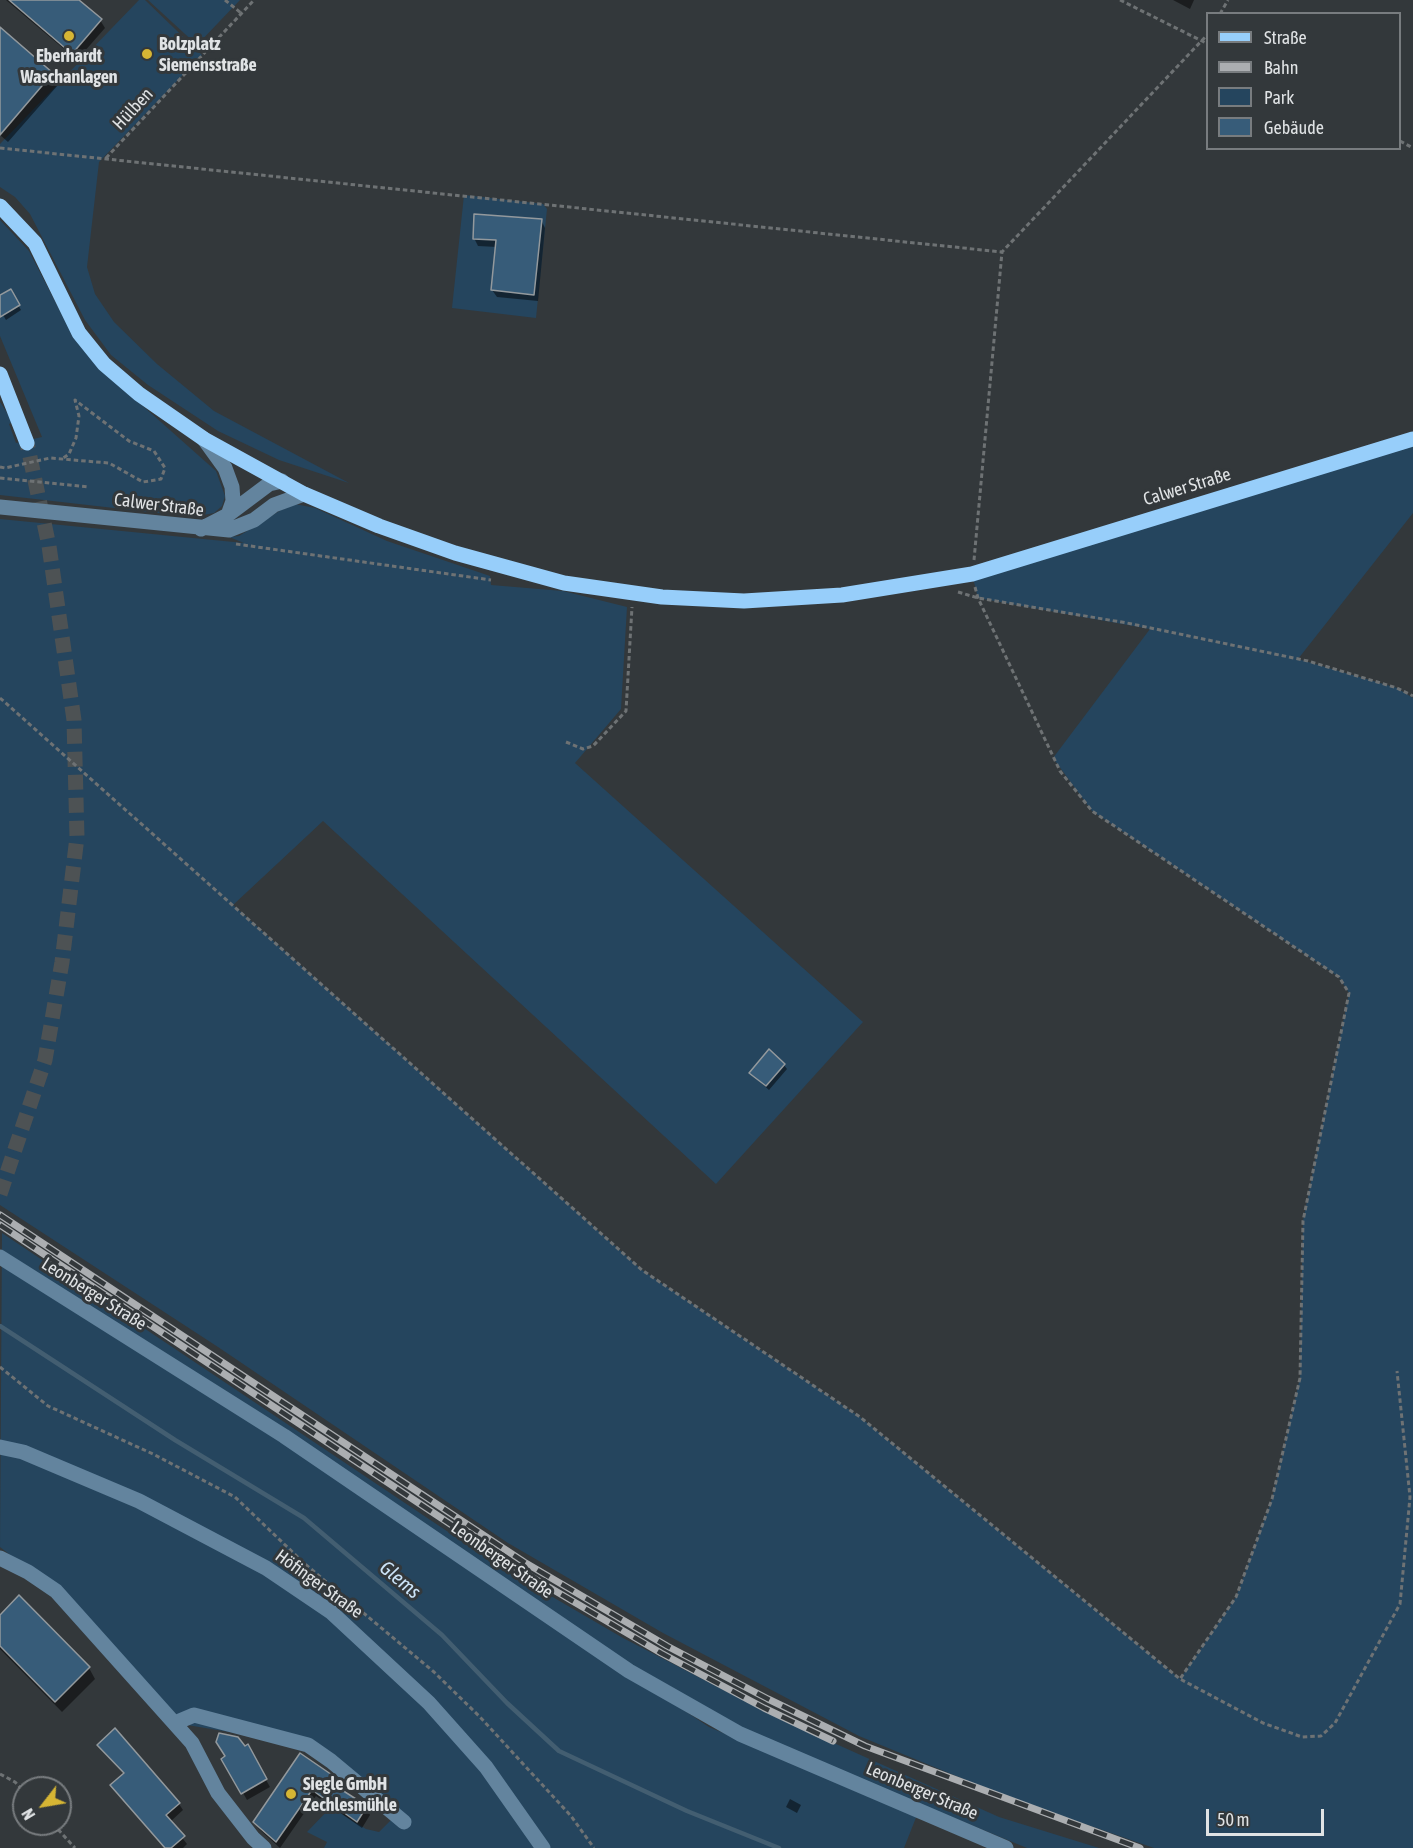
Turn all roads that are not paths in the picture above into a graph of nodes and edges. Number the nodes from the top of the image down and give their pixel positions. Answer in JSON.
{"nodes":[{"id":1,"x":0,"y":206,"type":"edge"},
{"id":2,"x":0,"y":374,"type":"edge"},
{"id":3,"x":204,"y":439,"type":"junction"},
{"id":4,"x":1413,"y":439,"type":"edge"},
{"id":5,"x":27,"y":444,"type":"tunnel mouth"},
{"id":6,"x":282,"y":481,"type":"junction"},
{"id":7,"x":304,"y":494,"type":"junction"},
{"id":8,"x":0,"y":507,"type":"edge"},
{"id":9,"x":228,"y":515,"type":"junction"},
{"id":10,"x":201,"y":529,"type":"junction"},
{"id":11,"x":0,"y":1257,"type":"edge"},
{"id":12,"x":0,"y":1447,"type":"edge"},
{"id":13,"x":0,"y":1558,"type":"edge"},
{"id":14,"x":175,"y":1723,"type":"junction"},
{"id":15,"x":404,"y":1822,"type":"dead end"},
{"id":16,"x":264,"y":1848,"type":"edge"},
{"id":17,"x":543,"y":1848,"type":"edge"},
{"id":18,"x":1006,"y":1848,"type":"edge"}],
"edges":[{"from":1,"to":3,"type":"main road","name":"Calwer Straße"},
{"from":2,"to":5,"type":"main road"},
{"from":3,"to":6,"type":"main road","name":"Calwer Straße"},
{"from":3,"to":9,"type":"street"},
{"from":4,"to":7,"type":"main road","name":"Calwer Straße"},
{"from":6,"to":7,"type":"main road","name":"Calwer Straße"},
{"from":6,"to":9,"type":"street"},
{"from":7,"to":10,"type":"street","name":"Calwer Straße"},
{"from":8,"to":10,"type":"street","name":"Calwer Straße"},
{"from":9,"to":10,"type":"street"},
{"from":11,"to":18,"type":"street","name":"Leonberger Straße"},
{"from":12,"to":17,"type":"street","name":"Höfinger Straße"},
{"from":13,"to":14,"type":"street"},
{"from":14,"to":15,"type":"street"},
{"from":14,"to":16,"type":"street"}]}
